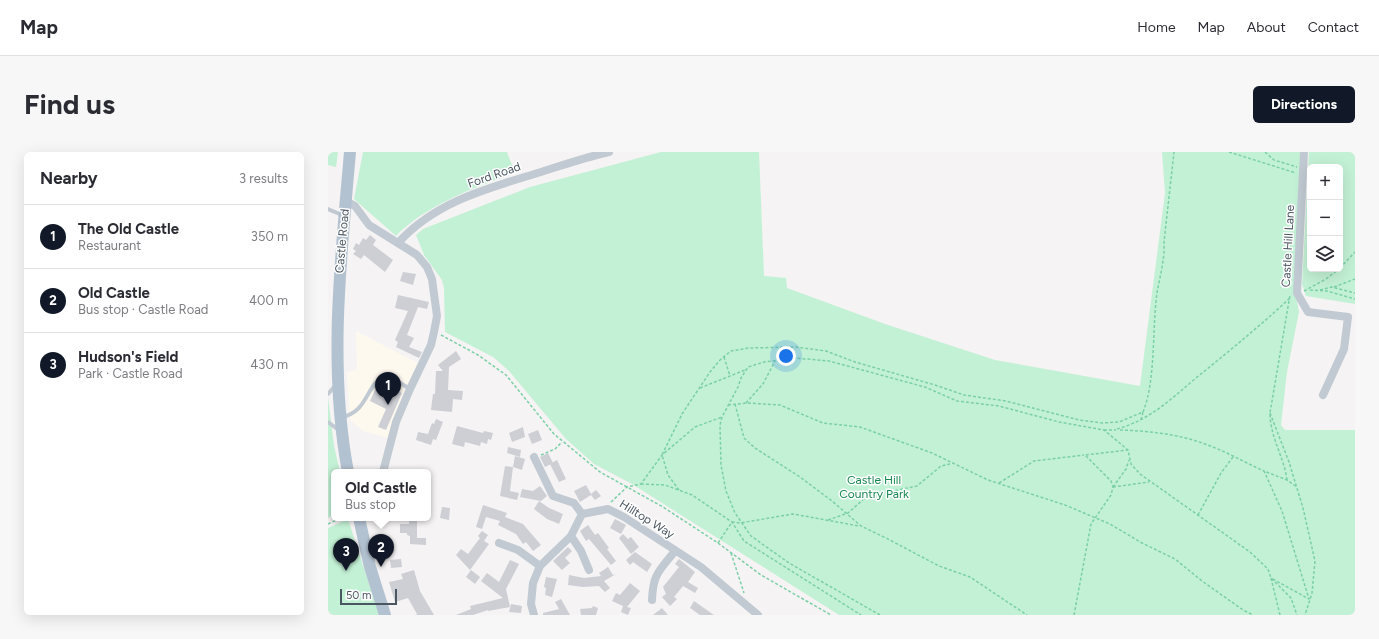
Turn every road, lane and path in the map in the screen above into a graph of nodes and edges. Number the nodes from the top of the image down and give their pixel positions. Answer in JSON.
{"nodes":[{"id":1,"x":350,"y":152,"type":"edge"},
{"id":2,"x":609,"y":152,"type":"edge"},
{"id":3,"x":1174,"y":152,"type":"edge"},
{"id":4,"x":1229,"y":152,"type":"edge"},
{"id":5,"x":1265,"y":152,"type":"edge"},
{"id":6,"x":1304,"y":152,"type":"edge"},
{"id":7,"x":1298,"y":168,"type":"dead end"},
{"id":8,"x":1298,"y":174,"type":"dead end"},
{"id":9,"x":346,"y":201,"type":"junction"},
{"id":10,"x":328,"y":209,"type":"edge"},
{"id":11,"x":344,"y":215,"type":"junction"},
{"id":12,"x":398,"y":243,"type":"junction"},
{"id":13,"x":1355,"y":252,"type":"edge"},
{"id":14,"x":1343,"y":266,"type":"edge"},
{"id":15,"x":1335,"y":272,"type":"edge"},
{"id":16,"x":1355,"y":279,"type":"edge"},
{"id":17,"x":1332,"y":287,"type":"junction"},
{"id":18,"x":1308,"y":290,"type":"junction"},
{"id":19,"x":1318,"y":291,"type":"junction"},
{"id":20,"x":1297,"y":293,"type":"junction"},
{"id":21,"x":1355,"y":293,"type":"edge"},
{"id":22,"x":1290,"y":298,"type":"junction"},
{"id":23,"x":1355,"y":299,"type":"edge"},
{"id":24,"x":434,"y":332,"type":"junction"},
{"id":25,"x":724,"y":357,"type":"junction"},
{"id":26,"x":775,"y":360,"type":"junction"},
{"id":27,"x":745,"y":370,"type":"junction"},
{"id":28,"x":730,"y":376,"type":"junction"},
{"id":29,"x":334,"y":387,"type":"dead end"},
{"id":30,"x":410,"y":388,"type":"junction"},
{"id":31,"x":700,"y":388,"type":"junction"},
{"id":32,"x":328,"y":394,"type":"edge"},
{"id":33,"x":1323,"y":395,"type":"dead end"},
{"id":34,"x":746,"y":403,"type":"junction"},
{"id":35,"x":735,"y":404,"type":"junction"},
{"id":36,"x":728,"y":406,"type":"junction"},
{"id":37,"x":1143,"y":412,"type":"junction"},
{"id":38,"x":1270,"y":413,"type":"junction"},
{"id":39,"x":722,"y":417,"type":"junction"},
{"id":40,"x":333,"y":419,"type":"edge"},
{"id":41,"x":1141,"y":420,"type":"junction"},
{"id":42,"x":1104,"y":430,"type":"junction"},
{"id":43,"x":1117,"y":430,"type":"junction"},
{"id":44,"x":562,"y":442,"type":"junction"},
{"id":45,"x":1128,"y":450,"type":"junction"},
{"id":46,"x":662,"y":455,"type":"junction"},
{"id":47,"x":1085,"y":455,"type":"junction"},
{"id":48,"x":1233,"y":457,"type":"junction"},
{"id":49,"x":534,"y":458,"type":"joint"},
{"id":50,"x":1130,"y":459,"type":"junction"},
{"id":51,"x":951,"y":463,"type":"junction"},
{"id":52,"x":347,"y":469,"type":"edge"},
{"id":53,"x":384,"y":469,"type":"edge"},
{"id":54,"x":1264,"y":471,"type":"junction"},
{"id":55,"x":1287,"y":480,"type":"junction"},
{"id":56,"x":1150,"y":482,"type":"junction"},
{"id":57,"x":999,"y":483,"type":"junction"},
{"id":58,"x":641,"y":484,"type":"junction"},
{"id":59,"x":627,"y":487,"type":"junction"},
{"id":60,"x":1113,"y":487,"type":"junction"},
{"id":61,"x":1296,"y":487,"type":"junction"},
{"id":62,"x":679,"y":490,"type":"junction"},
{"id":63,"x":608,"y":509,"type":"junction"},
{"id":64,"x":848,"y":513,"type":"junction"},
{"id":65,"x":582,"y":514,"type":"junction"},
{"id":66,"x":1198,"y":515,"type":"junction"},
{"id":67,"x":1094,"y":517,"type":"junction"},
{"id":68,"x":826,"y":520,"type":"junction"},
{"id":69,"x":361,"y":521,"type":"edge"},
{"id":70,"x":732,"y":522,"type":"junction"},
{"id":71,"x":740,"y":523,"type":"junction"},
{"id":72,"x":861,"y":526,"type":"junction"},
{"id":73,"x":571,"y":536,"type":"junction"},
{"id":74,"x":499,"y":543,"type":"dead end"},
{"id":75,"x":718,"y":543,"type":"junction"},
{"id":76,"x":675,"y":551,"type":"junction"},
{"id":77,"x":731,"y":553,"type":"junction"},
{"id":78,"x":540,"y":566,"type":"junction"},
{"id":79,"x":589,"y":570,"type":"dead end"},
{"id":80,"x":1271,"y":578,"type":"junction"},
{"id":81,"x":1309,"y":598,"type":"junction"},
{"id":82,"x":652,"y":600,"type":"dead end"},
{"id":83,"x":750,"y":608,"type":"junction"},
{"id":84,"x":385,"y":615,"type":"edge"},
{"id":85,"x":534,"y":615,"type":"edge"},
{"id":86,"x":758,"y":615,"type":"edge"},
{"id":87,"x":831,"y":615,"type":"edge"},
{"id":88,"x":860,"y":615,"type":"edge"},
{"id":89,"x":880,"y":615,"type":"edge"},
{"id":90,"x":1027,"y":615,"type":"edge"},
{"id":91,"x":1074,"y":615,"type":"edge"},
{"id":92,"x":1253,"y":615,"type":"edge"},
{"id":93,"x":1280,"y":615,"type":"edge"},
{"id":94,"x":1297,"y":615,"type":"edge"},
{"id":95,"x":1305,"y":615,"type":"edge"}],
"edges":[{"from":1,"to":9,"type":"main road","name":"Castle Road"},
{"from":2,"to":12,"type":"street","name":"Ford Road"},
{"from":3,"to":37,"type":"path"},
{"from":4,"to":8,"type":"path"},
{"from":5,"to":7,"type":"path"},
{"from":6,"to":20,"type":"street","name":"Castle Hill Lane"},
{"from":9,"to":11,"type":"main road","name":"Castle Road"},
{"from":9,"to":12,"type":"street"},
{"from":10,"to":11,"type":"lane"},
{"from":11,"to":40,"type":"main road","name":"Castle Road"},
{"from":12,"to":24,"type":"street"},
{"from":13,"to":14,"type":"path"},
{"from":15,"to":18,"type":"path"},
{"from":16,"to":17,"type":"path"},
{"from":17,"to":19,"type":"path"},
{"from":17,"to":21,"type":"path"},
{"from":18,"to":19,"type":"path"},
{"from":18,"to":20,"type":"path"},
{"from":19,"to":23,"type":"path"},
{"from":20,"to":22,"type":"path"},
{"from":20,"to":33,"type":"street","name":"Castle Hill Lane"},
{"from":22,"to":38,"type":"path"},
{"from":22,"to":41,"type":"path"},
{"from":24,"to":30,"type":"street"},
{"from":24,"to":44,"type":"path"},
{"from":25,"to":28,"type":"path"},
{"from":25,"to":31,"type":"path"},
{"from":25,"to":37,"type":"path"},
{"from":26,"to":27,"type":"path"},
{"from":26,"to":34,"type":"path"},
{"from":26,"to":42,"type":"path"},
{"from":27,"to":28,"type":"path"},
{"from":27,"to":36,"type":"path"},
{"from":28,"to":31,"type":"path"},
{"from":29,"to":32,"type":"lane"},
{"from":30,"to":40,"type":"lane"},
{"from":30,"to":53,"type":"street"},
{"from":31,"to":46,"type":"path"},
{"from":34,"to":35,"type":"path"},
{"from":34,"to":51,"type":"path"},
{"from":35,"to":36,"type":"path"},
{"from":35,"to":64,"type":"path"},
{"from":36,"to":39,"type":"path"},
{"from":37,"to":41,"type":"path"},
{"from":38,"to":55,"type":"path"},
{"from":38,"to":61,"type":"path"},
{"from":39,"to":46,"type":"path"},
{"from":39,"to":71,"type":"path"},
{"from":40,"to":52,"type":"main road","name":"Castle Road"},
{"from":41,"to":43,"type":"path"},
{"from":42,"to":43,"type":"path"},
{"from":42,"to":45,"type":"path"},
{"from":43,"to":48,"type":"path"},
{"from":44,"to":49,"type":"path"},
{"from":44,"to":59,"type":"path"},
{"from":45,"to":47,"type":"path"},
{"from":45,"to":50,"type":"path"},
{"from":46,"to":58,"type":"path"},
{"from":46,"to":62,"type":"path"},
{"from":47,"to":57,"type":"path"},
{"from":47,"to":60,"type":"path"},
{"from":48,"to":54,"type":"path"},
{"from":48,"to":66,"type":"path"},
{"from":49,"to":65,"type":"street"},
{"from":50,"to":56,"type":"path"},
{"from":50,"to":60,"type":"path"},
{"from":51,"to":57,"type":"path"},
{"from":51,"to":64,"type":"path"},
{"from":54,"to":55,"type":"path"},
{"from":54,"to":81,"type":"path"},
{"from":55,"to":61,"type":"path"},
{"from":56,"to":60,"type":"path"},
{"from":56,"to":66,"type":"path"},
{"from":57,"to":67,"type":"path"},
{"from":58,"to":59,"type":"path"},
{"from":58,"to":62,"type":"path"},
{"from":59,"to":63,"type":"path"},
{"from":59,"to":75,"type":"path"},
{"from":60,"to":67,"type":"path"},
{"from":61,"to":81,"type":"path"},
{"from":62,"to":70,"type":"path"},
{"from":63,"to":65,"type":"street","name":"Hilltop Way"},
{"from":63,"to":76,"type":"street","name":"Hilltop Way"},
{"from":64,"to":68,"type":"path"},
{"from":64,"to":72,"type":"path"},
{"from":65,"to":73,"type":"street"},
{"from":66,"to":80,"type":"path"},
{"from":67,"to":91,"type":"path"},
{"from":67,"to":92,"type":"path"},
{"from":68,"to":71,"type":"path"},
{"from":68,"to":72,"type":"path"},
{"from":69,"to":84,"type":"main road"},
{"from":70,"to":71,"type":"path"},
{"from":70,"to":75,"type":"path"},
{"from":70,"to":88,"type":"path"},
{"from":71,"to":89,"type":"path"},
{"from":72,"to":90,"type":"path"},
{"from":73,"to":78,"type":"street"},
{"from":73,"to":79,"type":"street"},
{"from":74,"to":78,"type":"street"},
{"from":75,"to":77,"type":"path"},
{"from":76,"to":82,"type":"street","name":"Hilltop Way"},
{"from":76,"to":83,"type":"street","name":"Hilltop Way"},
{"from":77,"to":83,"type":"path"},
{"from":77,"to":87,"type":"path"},
{"from":78,"to":85,"type":"street"},
{"from":80,"to":81,"type":"path"},
{"from":80,"to":93,"type":"path"},
{"from":80,"to":94,"type":"path"},
{"from":81,"to":95,"type":"path"},
{"from":83,"to":86,"type":"street","name":"Hilltop Way"}]}
